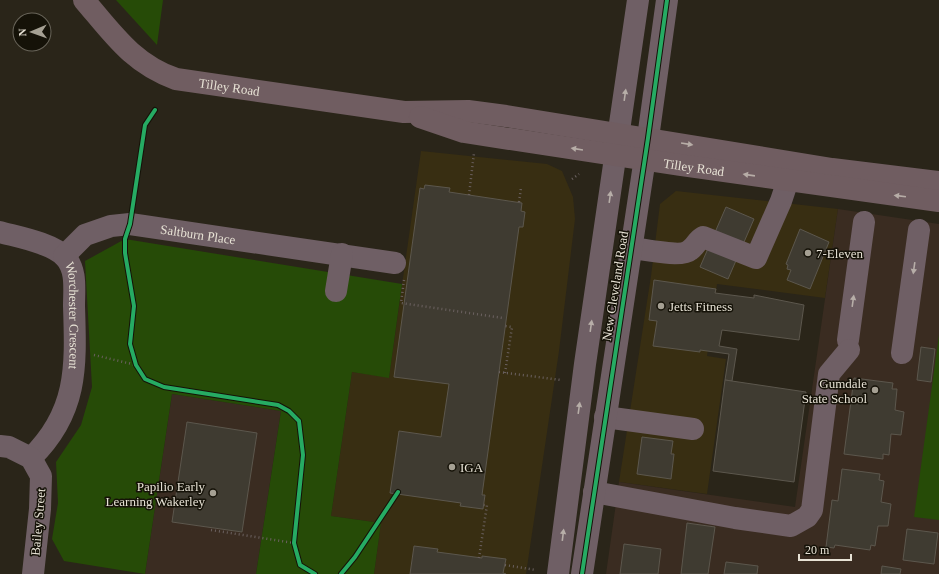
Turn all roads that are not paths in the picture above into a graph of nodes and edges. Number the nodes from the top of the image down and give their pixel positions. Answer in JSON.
{"nodes":[{"id":1,"x":84,"y":0,"type":"edge"},
{"id":2,"x":638,"y":0,"type":"edge"},
{"id":3,"x":667,"y":0,"type":"edge"},
{"id":4,"x":404,"y":112,"type":"junction"},
{"id":5,"x":620,"y":133,"type":"junction"},
{"id":6,"x":648,"y":138,"type":"junction"},
{"id":7,"x":616,"y":155,"type":"junction"},
{"id":8,"x":645,"y":160,"type":"junction"},
{"id":9,"x":788,"y":180,"type":"junction"},
{"id":10,"x":939,"y":182,"type":"edge"},
{"id":11,"x":939,"y":200,"type":"edge"},
{"id":12,"x":864,"y":222,"type":"dead end"},
{"id":13,"x":919,"y":230,"type":"dead end"},
{"id":14,"x":0,"y":232,"type":"edge"},
{"id":15,"x":631,"y":248,"type":"junction"},
{"id":16,"x":342,"y":254,"type":"junction"},
{"id":17,"x":64,"y":256,"type":"junction"},
{"id":18,"x":395,"y":263,"type":"road end"},
{"id":19,"x":336,"y":291,"type":"dead end"},
{"id":20,"x":902,"y":353,"type":"dead end"},
{"id":21,"x":605,"y":417,"type":"junction"},
{"id":22,"x":693,"y":429,"type":"dead end"},
{"id":23,"x":0,"y":446,"type":"edge"},
{"id":24,"x":32,"y":458,"type":"junction"},
{"id":25,"x":594,"y":492,"type":"junction"},
{"id":26,"x":33,"y":574,"type":"edge"},
{"id":27,"x":558,"y":574,"type":"edge"},
{"id":28,"x":582,"y":574,"type":"edge"}],
"edges":[{"from":1,"to":4,"type":"main road","name":"Tilley Road"},
{"from":5,"to":2,"type":"street","name":"New Cleveland Road","one_way":true},
{"from":3,"to":6,"type":"street","name":"New Cleveland Road"},
{"from":4,"to":5,"type":"main road","name":"Tilley Road"},
{"from":7,"to":4,"type":"main road","name":"Tilley Road","one_way":true},
{"from":5,"to":6,"type":"main road","name":"Tilley Road"},
{"from":5,"to":7,"type":"street","name":"New Cleveland Road"},
{"from":6,"to":8,"type":"street","name":"New Cleveland Road"},
{"from":6,"to":10,"type":"main road","name":"Tilley Road","one_way":true},
{"from":7,"to":8,"type":"main road","name":"Tilley Road"},
{"from":27,"to":7,"type":"street","name":"New Cleveland Road","one_way":true},
{"from":9,"to":8,"type":"main road","name":"Tilley Road","one_way":true},
{"from":8,"to":15,"type":"street","name":"New Cleveland Road"},
{"from":11,"to":9,"type":"main road","name":"Tilley Road","one_way":true},
{"from":9,"to":15,"type":"street"},
{"from":25,"to":12,"type":"street","one_way":true},
{"from":13,"to":20,"type":"street","one_way":true},
{"from":14,"to":17,"type":"street","name":"Worchester Crescent"},
{"from":15,"to":21,"type":"street","name":"New Cleveland Road"},
{"from":16,"to":17,"type":"street","name":"Saltburn Place"},
{"from":16,"to":18,"type":"street","name":"Saltburn Place"},
{"from":16,"to":19,"type":"street"},
{"from":17,"to":24,"type":"street","name":"Worchester Crescent"},
{"from":21,"to":22,"type":"street"},
{"from":21,"to":25,"type":"street","name":"New Cleveland Road"},
{"from":23,"to":24,"type":"street"},
{"from":24,"to":26,"type":"street","name":"Bailey Street"},
{"from":25,"to":28,"type":"street","name":"New Cleveland Road"}]}
